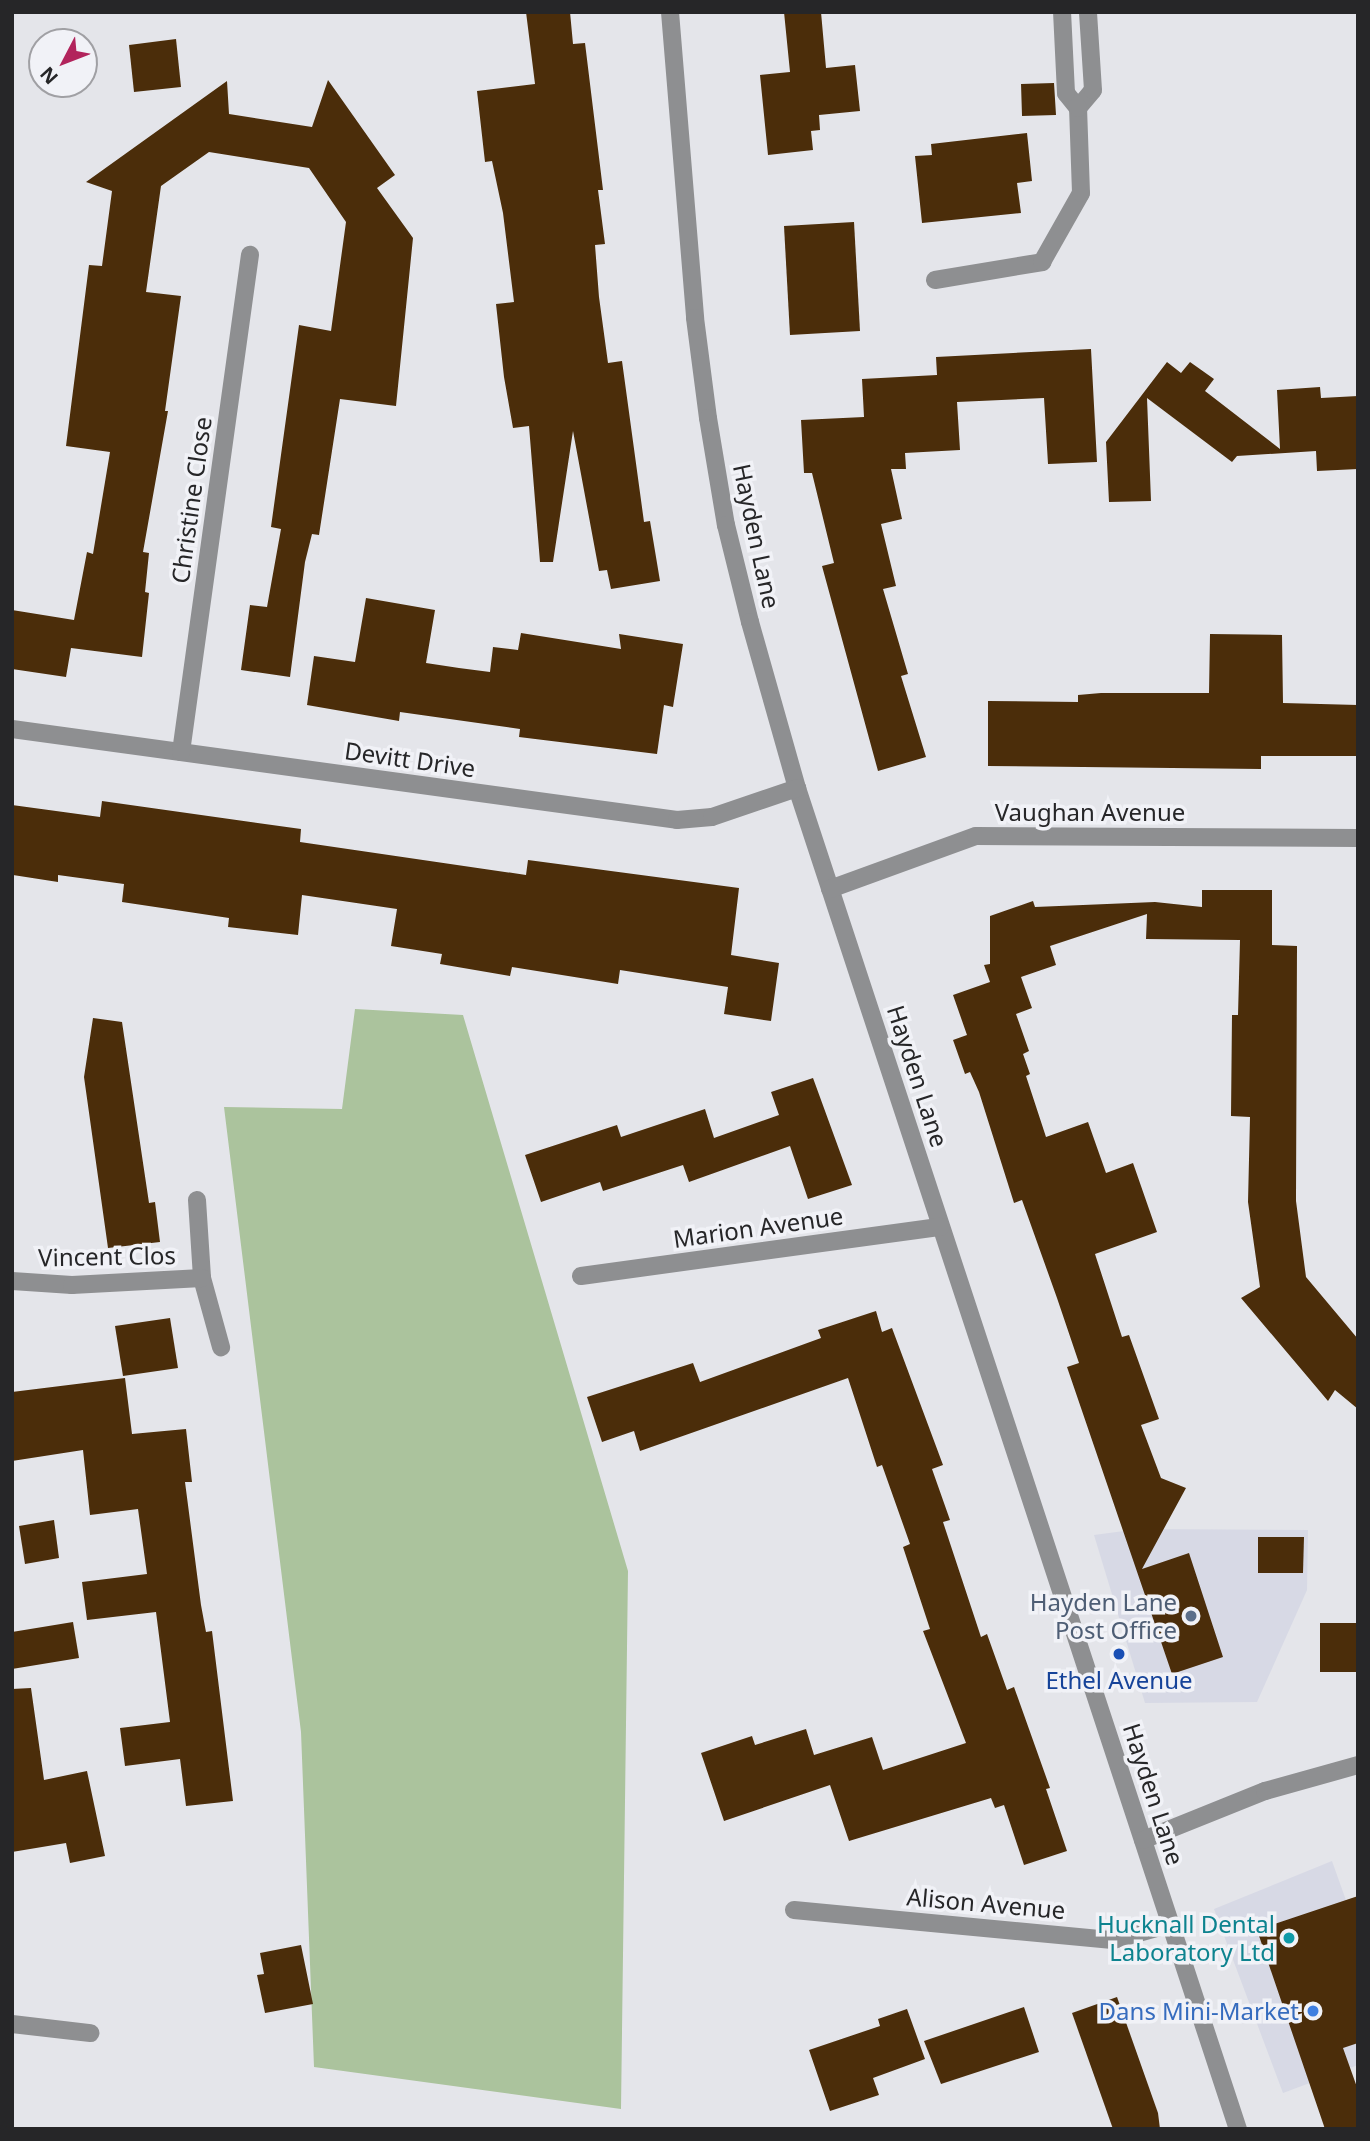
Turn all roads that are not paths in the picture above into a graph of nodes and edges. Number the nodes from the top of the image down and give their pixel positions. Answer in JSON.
{"nodes":[{"id":1,"x":670,"y":12,"type":"edge"},
{"id":2,"x":1062,"y":12,"type":"edge"},
{"id":3,"x":1088,"y":12,"type":"edge"},
{"id":4,"x":1078,"y":108,"type":"junction"},
{"id":5,"x":250,"y":255,"type":"dead end"},
{"id":6,"x":935,"y":280,"type":"dead end"},
{"id":7,"x":12,"y":729,"type":"edge"},
{"id":8,"x":181,"y":752,"type":"junction"},
{"id":9,"x":797,"y":788,"type":"junction"},
{"id":10,"x":1358,"y":838,"type":"edge"},
{"id":11,"x":830,"y":888,"type":"junction"},
{"id":12,"x":197,"y":1200,"type":"dead end"},
{"id":13,"x":941,"y":1227,"type":"junction"},
{"id":14,"x":581,"y":1276,"type":"dead end"},
{"id":15,"x":202,"y":1278,"type":"junction"},
{"id":16,"x":12,"y":1281,"type":"edge"},
{"id":17,"x":221,"y":1347,"type":"dead end"},
{"id":18,"x":1358,"y":1765,"type":"edge"},
{"id":19,"x":1143,"y":1840,"type":"junction"},
{"id":20,"x":794,"y":1910,"type":"dead end"},
{"id":21,"x":1171,"y":1924,"type":"junction"},
{"id":22,"x":12,"y":2024,"type":"edge"},
{"id":23,"x":90,"y":2033,"type":"dead end"},
{"id":24,"x":1238,"y":2129,"type":"edge"}],
"edges":[{"from":1,"to":9,"type":"street","name":"Hayden Lane"},
{"from":2,"to":4,"type":"street"},
{"from":3,"to":4,"type":"street"},
{"from":4,"to":6,"type":"street"},
{"from":5,"to":8,"type":"street","name":"Christine Close"},
{"from":7,"to":8,"type":"street","name":"Devitt Drive"},
{"from":8,"to":9,"type":"street","name":"Devitt Drive"},
{"from":9,"to":11,"type":"street","name":"Hayden Lane"},
{"from":10,"to":11,"type":"street","name":"Vaughan Avenue"},
{"from":11,"to":13,"type":"street","name":"Hayden Lane"},
{"from":12,"to":15,"type":"street"},
{"from":13,"to":14,"type":"street","name":"Marion Avenue"},
{"from":13,"to":19,"type":"street","name":"Hayden Lane"},
{"from":15,"to":16,"type":"street","name":"Vincent Clos"},
{"from":15,"to":17,"type":"street"},
{"from":18,"to":19,"type":"street"},
{"from":19,"to":21,"type":"street","name":"Hayden Lane"},
{"from":20,"to":21,"type":"street","name":"Alison Avenue"},
{"from":21,"to":24,"type":"street","name":"Hayden Lane"},
{"from":22,"to":23,"type":"street"}]}
